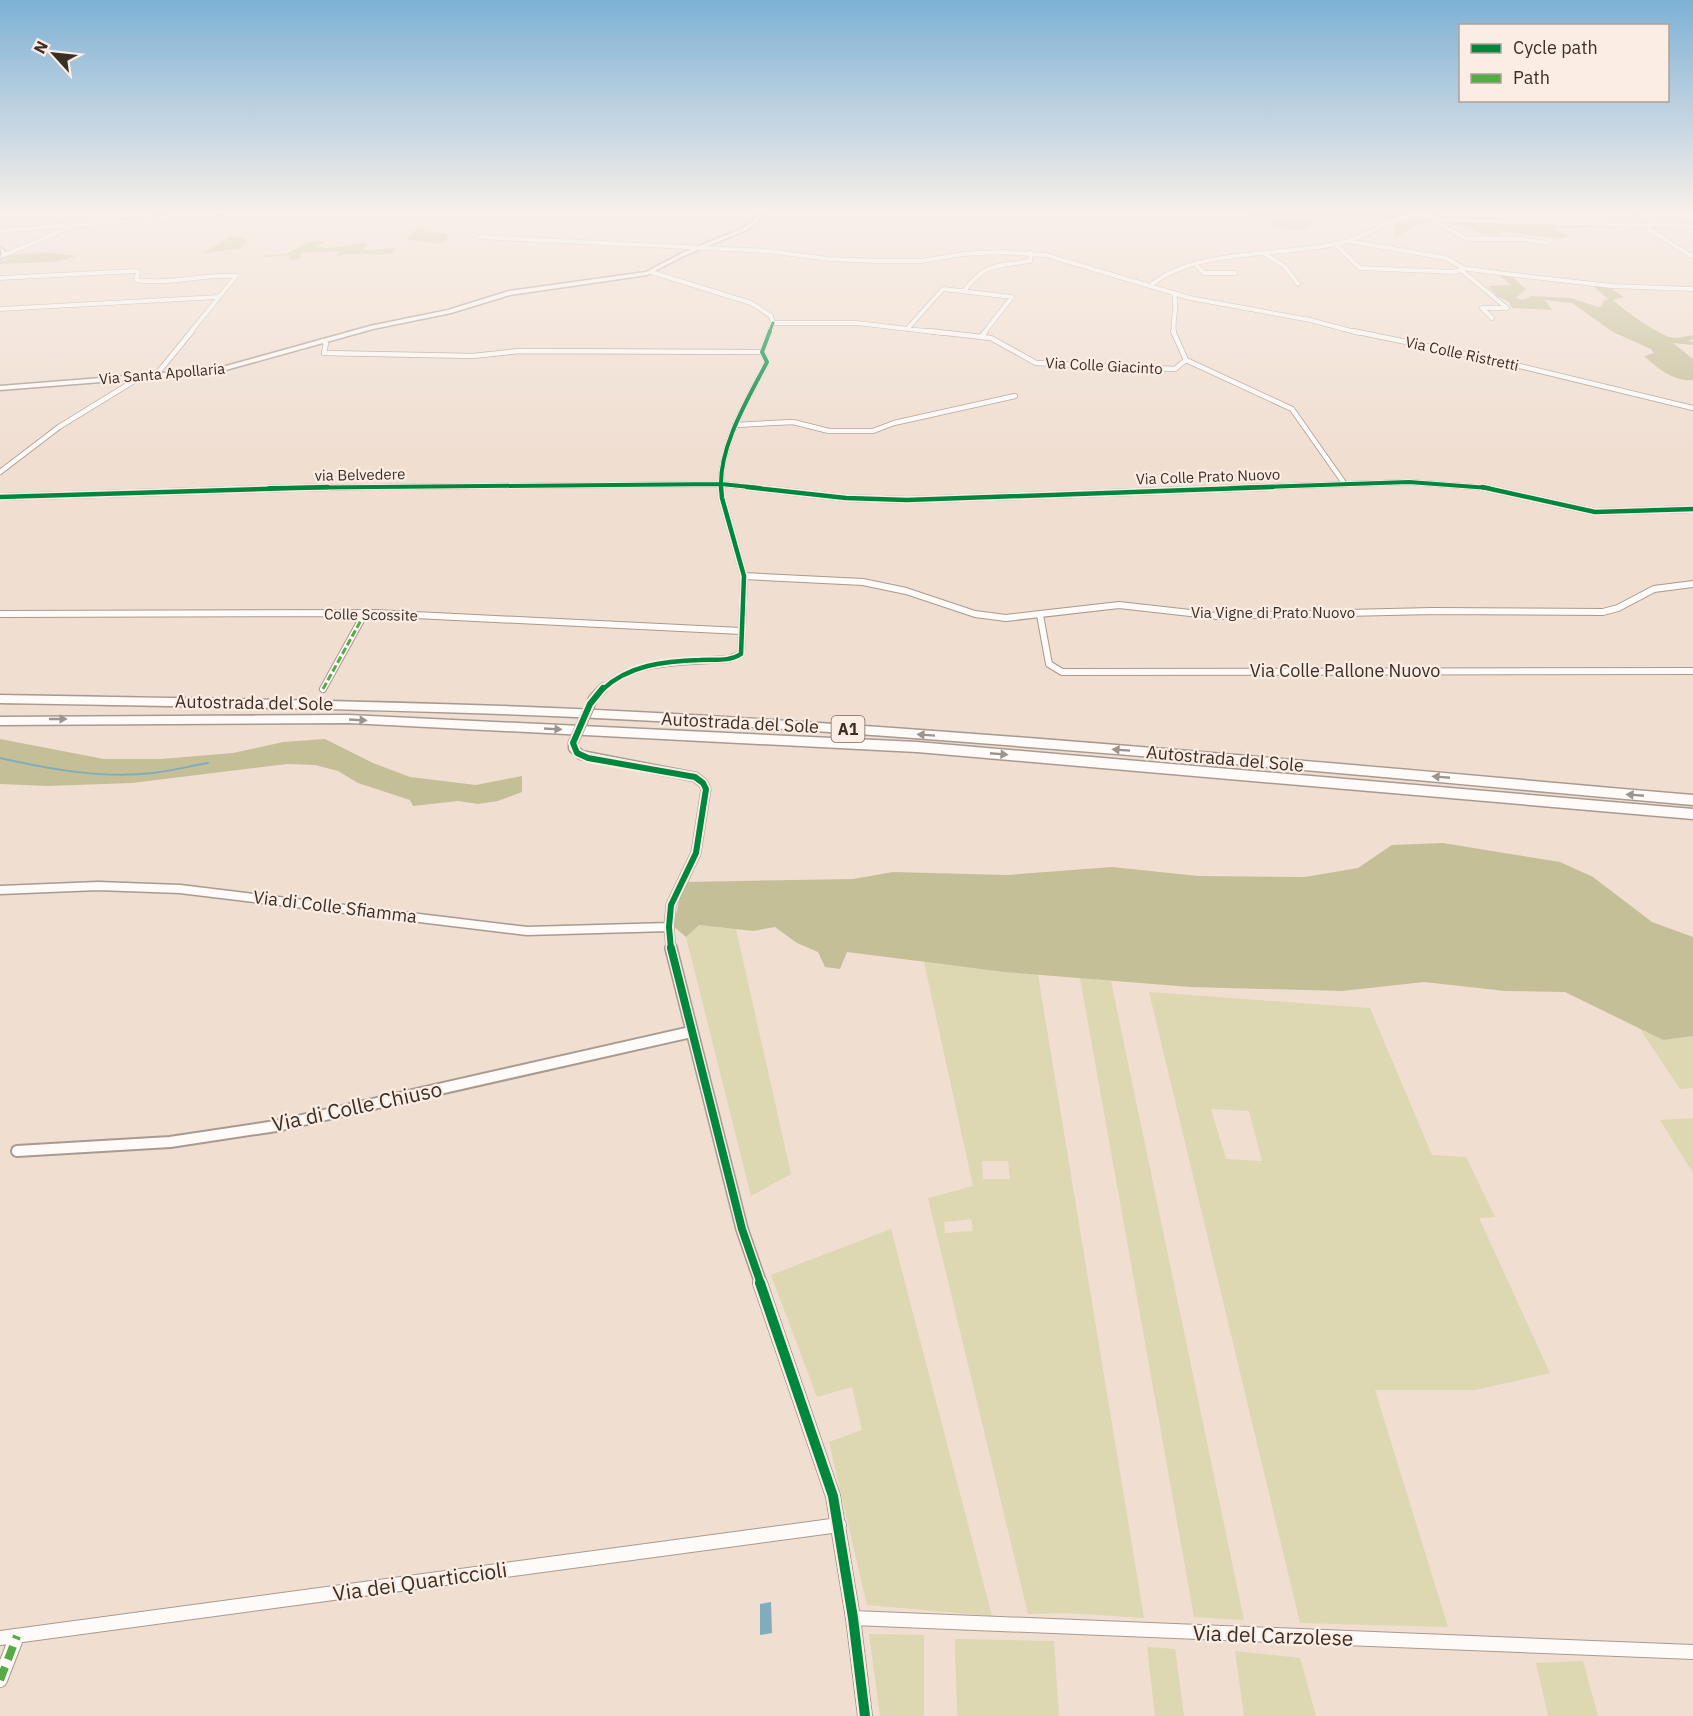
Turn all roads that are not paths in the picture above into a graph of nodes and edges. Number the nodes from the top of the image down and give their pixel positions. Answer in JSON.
{"nodes":[{"id":1,"x":224,"y":291,"type":"edge"},
{"id":2,"x":522,"y":291,"type":"edge"},
{"id":3,"x":713,"y":291,"type":"edge"},
{"id":4,"x":941,"y":291,"type":"edge"},
{"id":5,"x":964,"y":291,"type":"edge"},
{"id":6,"x":1165,"y":291,"type":"edge"},
{"id":7,"x":1487,"y":291,"type":"edge"},
{"id":8,"x":1174,"y":294,"type":"junction"},
{"id":9,"x":219,"y":297,"type":"junction"},
{"id":10,"x":0,"y":309,"type":"edge"},
{"id":11,"x":1492,"y":318,"type":"dead end"},
{"id":12,"x":773,"y":323,"type":"junction"},
{"id":13,"x":907,"y":329,"type":"junction"},
{"id":14,"x":981,"y":337,"type":"junction"},
{"id":15,"x":323,"y":341,"type":"junction"},
{"id":16,"x":762,"y":352,"type":"junction"},
{"id":17,"x":1186,"y":360,"type":"junction"},
{"id":18,"x":156,"y":375,"type":"junction"},
{"id":19,"x":142,"y":376,"type":"junction"},
{"id":20,"x":0,"y":388,"type":"edge"},
{"id":21,"x":1015,"y":396,"type":"dead end"},
{"id":22,"x":1693,"y":408,"type":"edge"},
{"id":23,"x":735,"y":425,"type":"junction"},
{"id":24,"x":0,"y":472,"type":"edge"},
{"id":25,"x":1344,"y":483,"type":"junction"},
{"id":26,"x":721,"y":484,"type":"junction"},
{"id":27,"x":0,"y":497,"type":"edge"},
{"id":28,"x":1693,"y":509,"type":"edge"},
{"id":29,"x":744,"y":576,"type":"junction"},
{"id":30,"x":1693,"y":584,"type":"edge"},
{"id":31,"x":365,"y":613,"type":"junction"},
{"id":32,"x":0,"y":614,"type":"edge"},
{"id":33,"x":1040,"y":615,"type":"junction"},
{"id":34,"x":741,"y":631,"type":"junction"},
{"id":35,"x":1693,"y":672,"type":"edge"},
{"id":36,"x":323,"y":689,"type":"dead end"},
{"id":37,"x":0,"y":699,"type":"edge"},
{"id":38,"x":0,"y":721,"type":"edge"},
{"id":39,"x":1693,"y":800,"type":"edge"},
{"id":40,"x":1693,"y":814,"type":"edge"},
{"id":41,"x":0,"y":890,"type":"edge"},
{"id":42,"x":669,"y":927,"type":"junction"},
{"id":43,"x":692,"y":1032,"type":"junction"},
{"id":44,"x":17,"y":1151,"type":"dead end"},
{"id":45,"x":839,"y":1525,"type":"junction"},
{"id":46,"x":853,"y":1618,"type":"junction"},
{"id":47,"x":17,"y":1636,"type":"junction"},
{"id":48,"x":0,"y":1638,"type":"edge"},
{"id":49,"x":1693,"y":1652,"type":"edge"},
{"id":50,"x":0,"y":1680,"type":"edge"},
{"id":51,"x":865,"y":1716,"type":"edge"}],
"edges":[{"from":1,"to":9,"type":"street"},
{"from":2,"to":15,"type":"street","name":"Via Santa Apollaria"},
{"from":3,"to":12,"type":"street"},
{"from":4,"to":13,"type":"street"},
{"from":5,"to":14,"type":"street"},
{"from":6,"to":8,"type":"street","name":"Via Colle Ristretti"},
{"from":7,"to":11,"type":"street"},
{"from":8,"to":17,"type":"street","name":"Via Colle Giacinto"},
{"from":8,"to":22,"type":"street","name":"Via Colle Ristretti"},
{"from":9,"to":10,"type":"street"},
{"from":9,"to":18,"type":"street"},
{"from":12,"to":13,"type":"street","name":"Via Colle Giacinto"},
{"from":12,"to":16,"type":"street"},
{"from":13,"to":14,"type":"street","name":"Via Colle Giacinto"},
{"from":14,"to":17,"type":"street","name":"Via Colle Giacinto"},
{"from":15,"to":16,"type":"street"},
{"from":15,"to":18,"type":"street","name":"Via Santa Apollaria"},
{"from":16,"to":23,"type":"street"},
{"from":17,"to":25,"type":"street","name":"Via Colle Giacinto"},
{"from":18,"to":19,"type":"street","name":"Via Santa Apollaria"},
{"from":19,"to":20,"type":"street","name":"Via Santa Apollaria"},
{"from":19,"to":24,"type":"street"},
{"from":21,"to":23,"type":"street"},
{"from":23,"to":26,"type":"street"},
{"from":25,"to":26,"type":"street","name":"Via Colle Prato Nuovo"},
{"from":25,"to":28,"type":"street","name":"Via Colle Prato Nuovo"},
{"from":26,"to":27,"type":"street","name":"via Belvedere"},
{"from":26,"to":29,"type":"street"},
{"from":29,"to":33,"type":"street","name":"Via Vigne di Prato Nuovo"},
{"from":29,"to":34,"type":"street"},
{"from":30,"to":33,"type":"street","name":"Via Vigne di Prato Nuovo"},
{"from":31,"to":32,"type":"street","name":"Colle Scossite"},
{"from":31,"to":34,"type":"street","name":"Colle Scossite"},
{"from":31,"to":36,"type":"street"},
{"from":33,"to":35,"type":"street","name":"Via Colle Pallone Nuovo"},
{"from":34,"to":42,"type":"street","bridge":true},
{"from":39,"to":37,"type":"highway","name":"Autostrada del Sole","number":"A1","one_way":true},
{"from":38,"to":40,"type":"highway","name":"Autostrada del Sole","number":"A1","one_way":true},
{"from":41,"to":42,"type":"street","name":"Via di Colle Sfiamma"},
{"from":42,"to":43,"type":"street"},
{"from":43,"to":44,"type":"street","name":"Via di Colle Chiuso"},
{"from":43,"to":45,"type":"street"},
{"from":45,"to":46,"type":"street"},
{"from":45,"to":47,"type":"street","name":"Via dei Quarticcioli"},
{"from":46,"to":49,"type":"street","name":"Via del Carzolese"},
{"from":46,"to":51,"type":"street"},
{"from":47,"to":48,"type":"street","name":"Via dei Quarticcioli"},
{"from":47,"to":50,"type":"street"}]}
